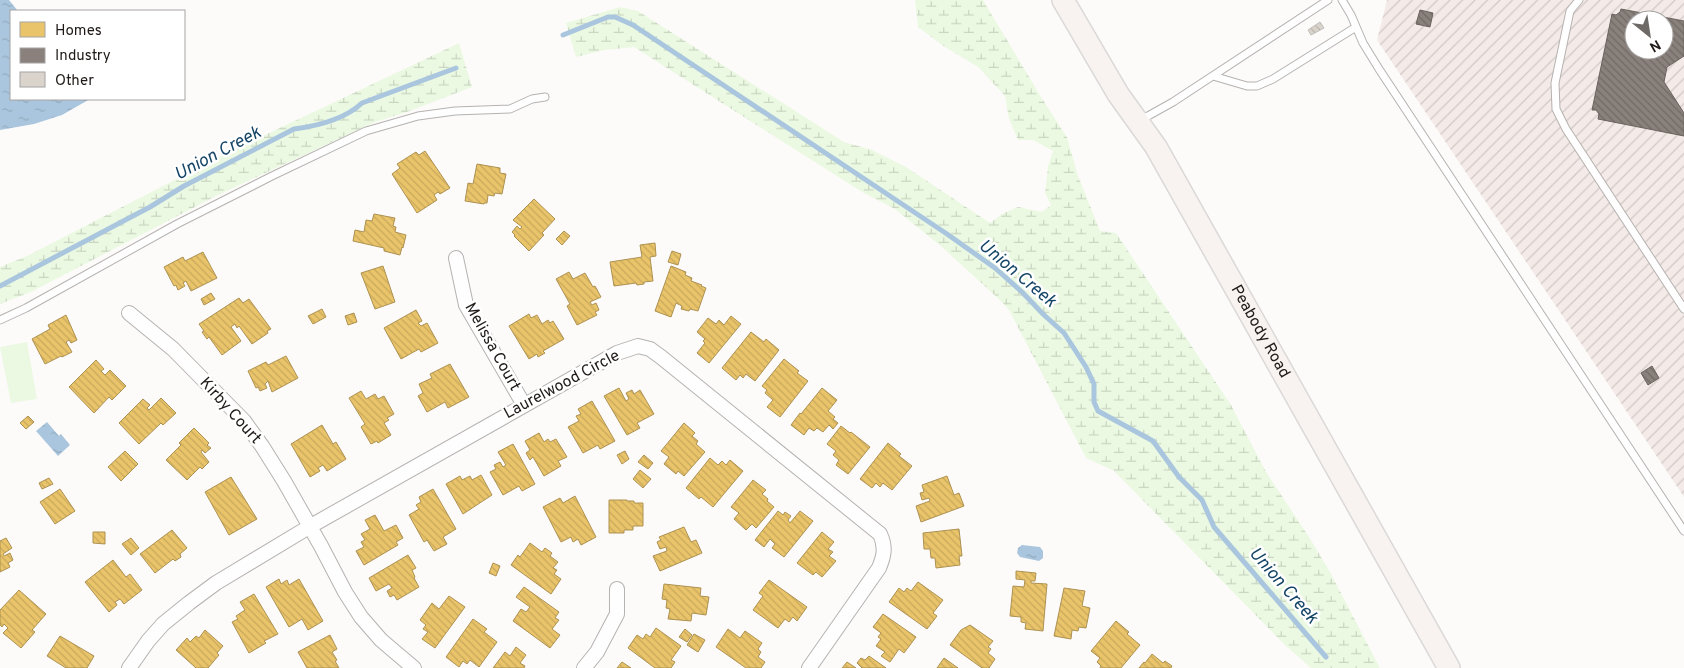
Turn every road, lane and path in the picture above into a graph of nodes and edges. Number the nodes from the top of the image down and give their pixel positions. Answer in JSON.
{"nodes":[{"id":1,"x":1063,"y":0,"type":"edge"},
{"id":2,"x":1328,"y":0,"type":"edge"},
{"id":3,"x":1342,"y":0,"type":"edge"},
{"id":4,"x":1579,"y":0,"type":"edge"},
{"id":5,"x":1356,"y":27,"type":"junction"},
{"id":6,"x":1213,"y":76,"type":"junction"},
{"id":7,"x":545,"y":97,"type":"dead end"},
{"id":8,"x":1139,"y":122,"type":"junction"},
{"id":9,"x":456,"y":258,"type":"dead end"},
{"id":10,"x":1684,"y":308,"type":"edge"},
{"id":11,"x":129,"y":313,"type":"dead end"},
{"id":12,"x":0,"y":320,"type":"edge"},
{"id":13,"x":524,"y":405,"type":"junction"},
{"id":14,"x":310,"y":526,"type":"junction"},
{"id":15,"x":1684,"y":531,"type":"edge"},
{"id":16,"x":617,"y":589,"type":"dead end"},
{"id":17,"x":130,"y":668,"type":"edge"},
{"id":18,"x":414,"y":668,"type":"edge"},
{"id":19,"x":584,"y":668,"type":"edge"},
{"id":20,"x":809,"y":668,"type":"edge"},
{"id":21,"x":1449,"y":668,"type":"edge"}],
"edges":[{"from":1,"to":8,"type":"main road","name":"Peabody Road"},
{"from":2,"to":6,"type":"lane"},
{"from":3,"to":5,"type":"lane"},
{"from":4,"to":10,"type":"lane"},
{"from":5,"to":6,"type":"lane"},
{"from":5,"to":15,"type":"lane"},
{"from":6,"to":8,"type":"lane"},
{"from":7,"to":12,"type":"lane"},
{"from":8,"to":21,"type":"main road","name":"Peabody Road"},
{"from":9,"to":13,"type":"street","name":"Melissa Court"},
{"from":11,"to":14,"type":"street","name":"Kirby Court"},
{"from":13,"to":14,"type":"street","name":"Laurelwood Circle"},
{"from":13,"to":20,"type":"street","name":"Laurelwood Circle"},
{"from":14,"to":17,"type":"street","name":"Laurelwood Circle"},
{"from":14,"to":18,"type":"street","name":"Kirby Court"},
{"from":16,"to":19,"type":"street"}]}
